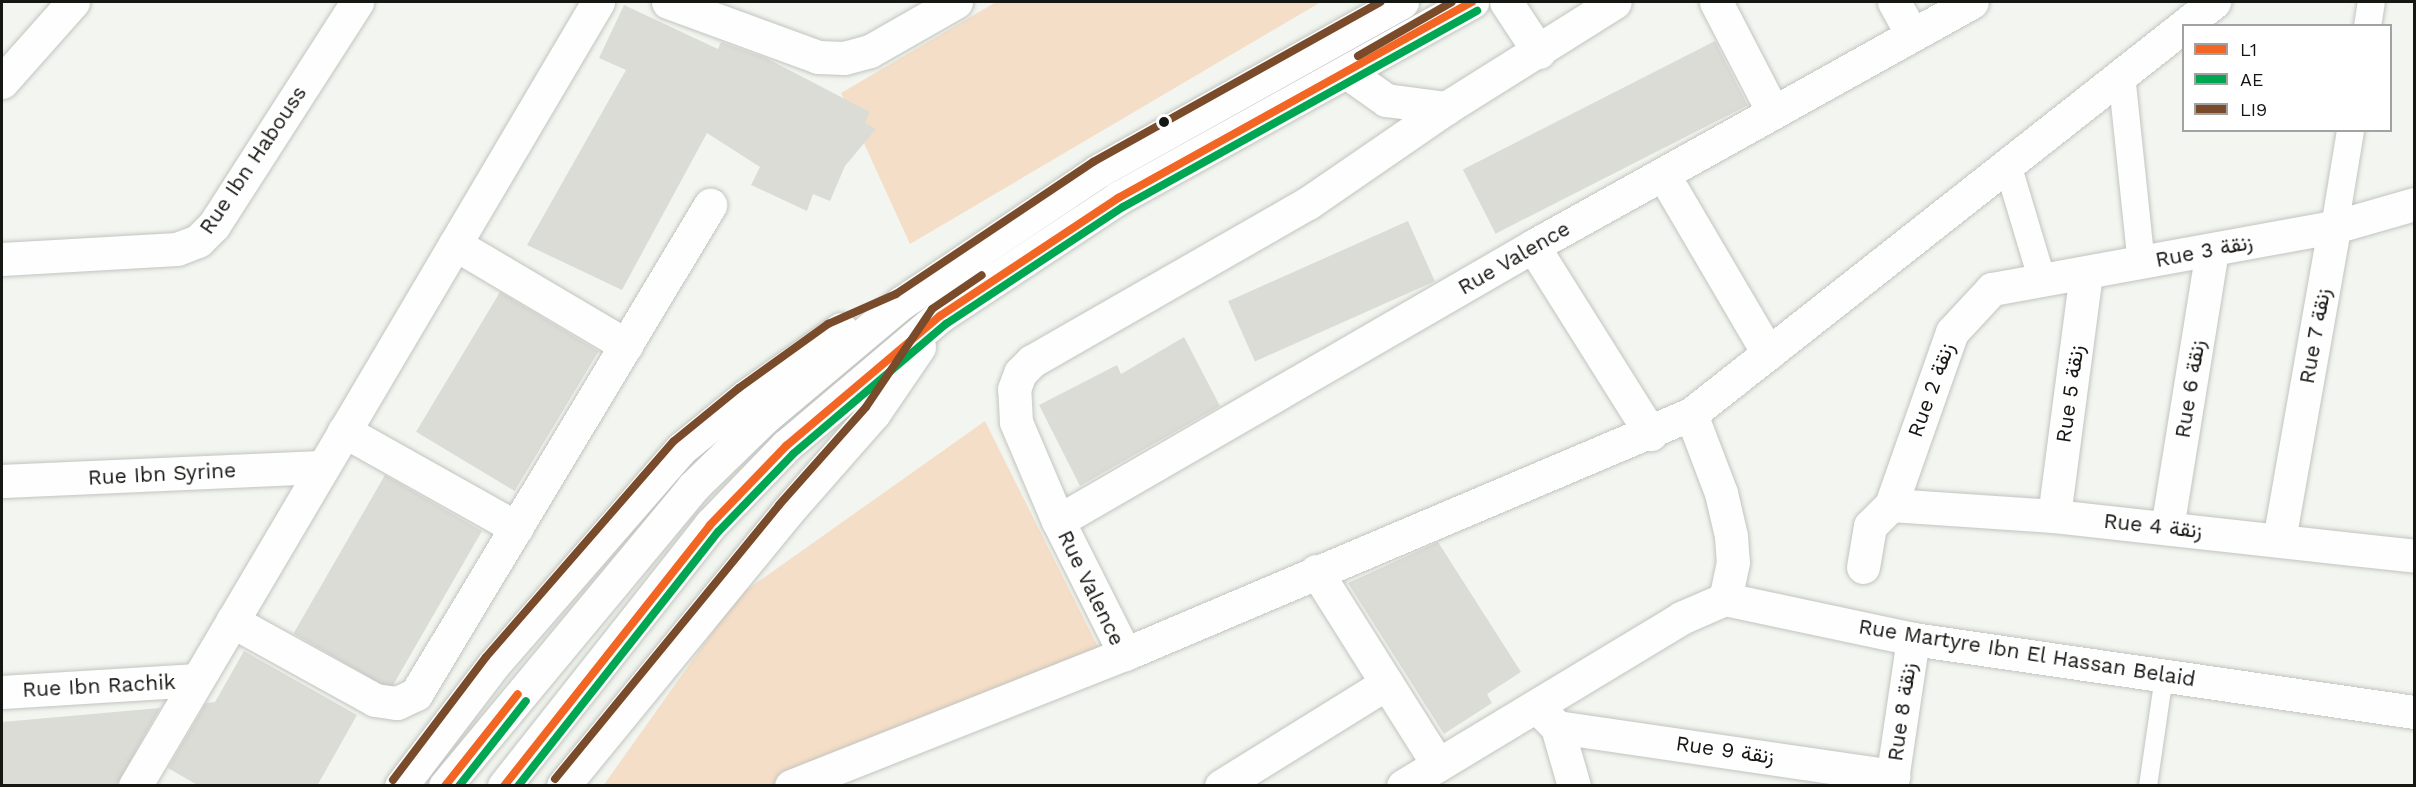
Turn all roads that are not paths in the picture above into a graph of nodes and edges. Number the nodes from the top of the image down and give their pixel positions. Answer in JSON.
{"nodes":[{"id":1,"x":73,"y":2,"type":"edge"},
{"id":2,"x":357,"y":2,"type":"edge"},
{"id":3,"x":598,"y":2,"type":"edge"},
{"id":4,"x":668,"y":2,"type":"edge"},
{"id":5,"x":956,"y":2,"type":"edge"},
{"id":6,"x":1402,"y":2,"type":"edge"},
{"id":7,"x":1472,"y":2,"type":"edge"},
{"id":8,"x":1506,"y":2,"type":"edge"},
{"id":9,"x":1616,"y":2,"type":"edge"},
{"id":10,"x":1716,"y":2,"type":"edge"},
{"id":11,"x":1894,"y":2,"type":"edge"},
{"id":12,"x":1972,"y":2,"type":"edge"},
{"id":13,"x":2214,"y":2,"type":"edge"},
{"id":14,"x":2371,"y":2,"type":"edge"},
{"id":15,"x":2186,"y":24,"type":"edge"},
{"id":16,"x":2367,"y":24,"type":"edge"},
{"id":17,"x":2182,"y":27,"type":"edge"},
{"id":18,"x":1912,"y":34,"type":"junction"},
{"id":19,"x":1539,"y":52,"type":"junction"},
{"id":20,"x":1348,"y":73,"type":"junction"},
{"id":21,"x":2121,"y":74,"type":"junction"},
{"id":22,"x":2,"y":82,"type":"edge"},
{"id":23,"x":1446,"y":108,"type":"junction"},
{"id":24,"x":1773,"y":112,"type":"junction"},
{"id":25,"x":2350,"y":132,"type":"edge"},
{"id":26,"x":2007,"y":164,"type":"junction"},
{"id":27,"x":1663,"y":174,"type":"junction"},
{"id":28,"x":2415,"y":204,"type":"edge"},
{"id":29,"x":710,"y":205,"type":"dead end"},
{"id":30,"x":2334,"y":226,"type":"junction"},
{"id":31,"x":455,"y":244,"type":"junction"},
{"id":32,"x":1533,"y":246,"type":"junction"},
{"id":33,"x":2212,"y":251,"type":"junction"},
{"id":34,"x":2,"y":258,"type":"edge"},
{"id":35,"x":2141,"y":263,"type":"junction"},
{"id":36,"x":2086,"y":273,"type":"junction"},
{"id":37,"x":2042,"y":281,"type":"junction"},
{"id":38,"x":1992,"y":289,"type":"joint"},
{"id":39,"x":901,"y":303,"type":"junction"},
{"id":40,"x":940,"y":316,"type":"junction"},
{"id":41,"x":626,"y":345,"type":"junction"},
{"id":42,"x":1768,"y":353,"type":"junction"},
{"id":43,"x":1691,"y":414,"type":"junction"},
{"id":44,"x":344,"y":431,"type":"junction"},
{"id":45,"x":1652,"y":434,"type":"junction"},
{"id":46,"x":322,"y":467,"type":"junction"},
{"id":47,"x":2,"y":481,"type":"edge"},
{"id":48,"x":1891,"y":505,"type":"junction"},
{"id":49,"x":2054,"y":516,"type":"junction"},
{"id":50,"x":1058,"y":521,"type":"junction"},
{"id":51,"x":517,"y":528,"type":"junction"},
{"id":52,"x":2167,"y":528,"type":"junction"},
{"id":53,"x":2279,"y":540,"type":"junction"},
{"id":54,"x":2415,"y":556,"type":"edge"},
{"id":55,"x":1863,"y":567,"type":"dead end"},
{"id":56,"x":1316,"y":571,"type":"junction"},
{"id":57,"x":1725,"y":599,"type":"junction"},
{"id":58,"x":232,"y":621,"type":"junction"},
{"id":59,"x":1913,"y":639,"type":"junction"},
{"id":60,"x":1125,"y":654,"type":"junction"},
{"id":61,"x":2164,"y":675,"type":"junction"},
{"id":62,"x":198,"y":680,"type":"junction"},
{"id":63,"x":1386,"y":683,"type":"junction"},
{"id":64,"x":2,"y":692,"type":"edge"},
{"id":65,"x":2415,"y":712,"type":"edge"},
{"id":66,"x":1547,"y":717,"type":"junction"},
{"id":67,"x":1437,"y":763,"type":"junction"},
{"id":68,"x":1892,"y":781,"type":"edge"},
{"id":69,"x":796,"y":785,"type":"edge"},
{"id":70,"x":135,"y":786,"type":"edge"},
{"id":71,"x":401,"y":786,"type":"edge"},
{"id":72,"x":445,"y":786,"type":"edge"},
{"id":73,"x":504,"y":786,"type":"edge"},
{"id":74,"x":563,"y":786,"type":"edge"},
{"id":75,"x":1221,"y":786,"type":"edge"},
{"id":76,"x":1403,"y":786,"type":"edge"},
{"id":77,"x":1574,"y":786,"type":"edge"},
{"id":78,"x":2148,"y":786,"type":"edge"}],
"edges":[{"from":1,"to":22,"type":"main road"},
{"from":2,"to":34,"type":"main road","name":"Rue Ibn Habouss"},
{"from":3,"to":31,"type":"main road"},
{"from":4,"to":5,"type":"main road"},
{"from":6,"to":39,"type":"main road"},
{"from":7,"to":20,"type":"main road"},
{"from":8,"to":19,"type":"main road"},
{"from":9,"to":19,"type":"main road"},
{"from":10,"to":24,"type":"main road"},
{"from":11,"to":18,"type":"main road"},
{"from":12,"to":18,"type":"main road","name":"Rue Valence"},
{"from":13,"to":15,"type":"main road"},
{"from":14,"to":16,"type":"street"},
{"from":17,"to":21,"type":"main road"},
{"from":18,"to":24,"type":"main road","name":"Rue Valence"},
{"from":19,"to":23,"type":"main road"},
{"from":20,"to":23,"type":"main road"},
{"from":20,"to":40,"type":"main road"},
{"from":21,"to":26,"type":"main road"},
{"from":21,"to":35,"type":"street"},
{"from":23,"to":50,"type":"main road","name":"Rue Valence"},
{"from":24,"to":27,"type":"main road","name":"Rue Valence"},
{"from":25,"to":30,"type":"street","name":"Rue 7 زنقة"},
{"from":26,"to":37,"type":"street"},
{"from":26,"to":42,"type":"main road"},
{"from":27,"to":32,"type":"main road","name":"Rue Valence"},
{"from":27,"to":42,"type":"main road"},
{"from":28,"to":30,"type":"main road","name":"Rue 3 زنقة"},
{"from":29,"to":41,"type":"main road"},
{"from":30,"to":33,"type":"main road","name":"Rue 3 زنقة"},
{"from":30,"to":53,"type":"main road","name":"Rue 7 زنقة"},
{"from":31,"to":41,"type":"main road"},
{"from":31,"to":44,"type":"main road"},
{"from":32,"to":45,"type":"main road"},
{"from":32,"to":50,"type":"main road","name":"Rue Valence"},
{"from":33,"to":35,"type":"main road","name":"Rue 3 زنقة"},
{"from":33,"to":52,"type":"main road","name":"Rue 6 زنقة"},
{"from":35,"to":36,"type":"main road","name":"Rue 3 زنقة"},
{"from":36,"to":37,"type":"main road","name":"Rue 3 زنقة"},
{"from":36,"to":49,"type":"main road","name":"Rue 5 زنقة"},
{"from":37,"to":38,"type":"main road","name":"Rue 3 زنقة"},
{"from":38,"to":48,"type":"main road","name":"Rue 2 زنقة"},
{"from":39,"to":71,"type":"main road"},
{"from":39,"to":72,"type":"main road"},
{"from":40,"to":73,"type":"main road"},
{"from":40,"to":74,"type":"main road"},
{"from":41,"to":51,"type":"main road"},
{"from":42,"to":43,"type":"main road"},
{"from":43,"to":45,"type":"main road"},
{"from":43,"to":57,"type":"main road"},
{"from":44,"to":46,"type":"main road"},
{"from":44,"to":51,"type":"main road"},
{"from":45,"to":56,"type":"main road"},
{"from":46,"to":47,"type":"main road","name":"Rue Ibn Syrine"},
{"from":46,"to":58,"type":"main road"},
{"from":48,"to":49,"type":"main road","name":"Rue 4 زنقة"},
{"from":48,"to":55,"type":"main road"},
{"from":49,"to":52,"type":"main road","name":"Rue 4 زنقة"},
{"from":50,"to":60,"type":"main road","name":"Rue Valence"},
{"from":51,"to":58,"type":"main road"},
{"from":52,"to":53,"type":"main road","name":"Rue 4 زنقة"},
{"from":53,"to":54,"type":"main road","name":"Rue 4 زنقة"},
{"from":56,"to":60,"type":"main road"},
{"from":56,"to":63,"type":"main road"},
{"from":57,"to":59,"type":"main road","name":"Rue Martyre Ibn El Hassan Belaid"},
{"from":57,"to":66,"type":"main road"},
{"from":58,"to":62,"type":"main road"},
{"from":59,"to":61,"type":"main road","name":"Rue Martyre Ibn El Hassan Belaid"},
{"from":59,"to":68,"type":"main road","name":"Rue 8 زنقة"},
{"from":60,"to":69,"type":"main road"},
{"from":61,"to":65,"type":"main road","name":"Rue Martyre Ibn El Hassan Belaid"},
{"from":61,"to":78,"type":"lane"},
{"from":62,"to":64,"type":"main road","name":"Rue Ibn Rachik"},
{"from":62,"to":70,"type":"main road"},
{"from":63,"to":67,"type":"main road"},
{"from":63,"to":75,"type":"main road"},
{"from":66,"to":67,"type":"main road"},
{"from":66,"to":68,"type":"main road","name":"Rue 9 زنقة"},
{"from":66,"to":77,"type":"main road"},
{"from":67,"to":76,"type":"main road"}]}
